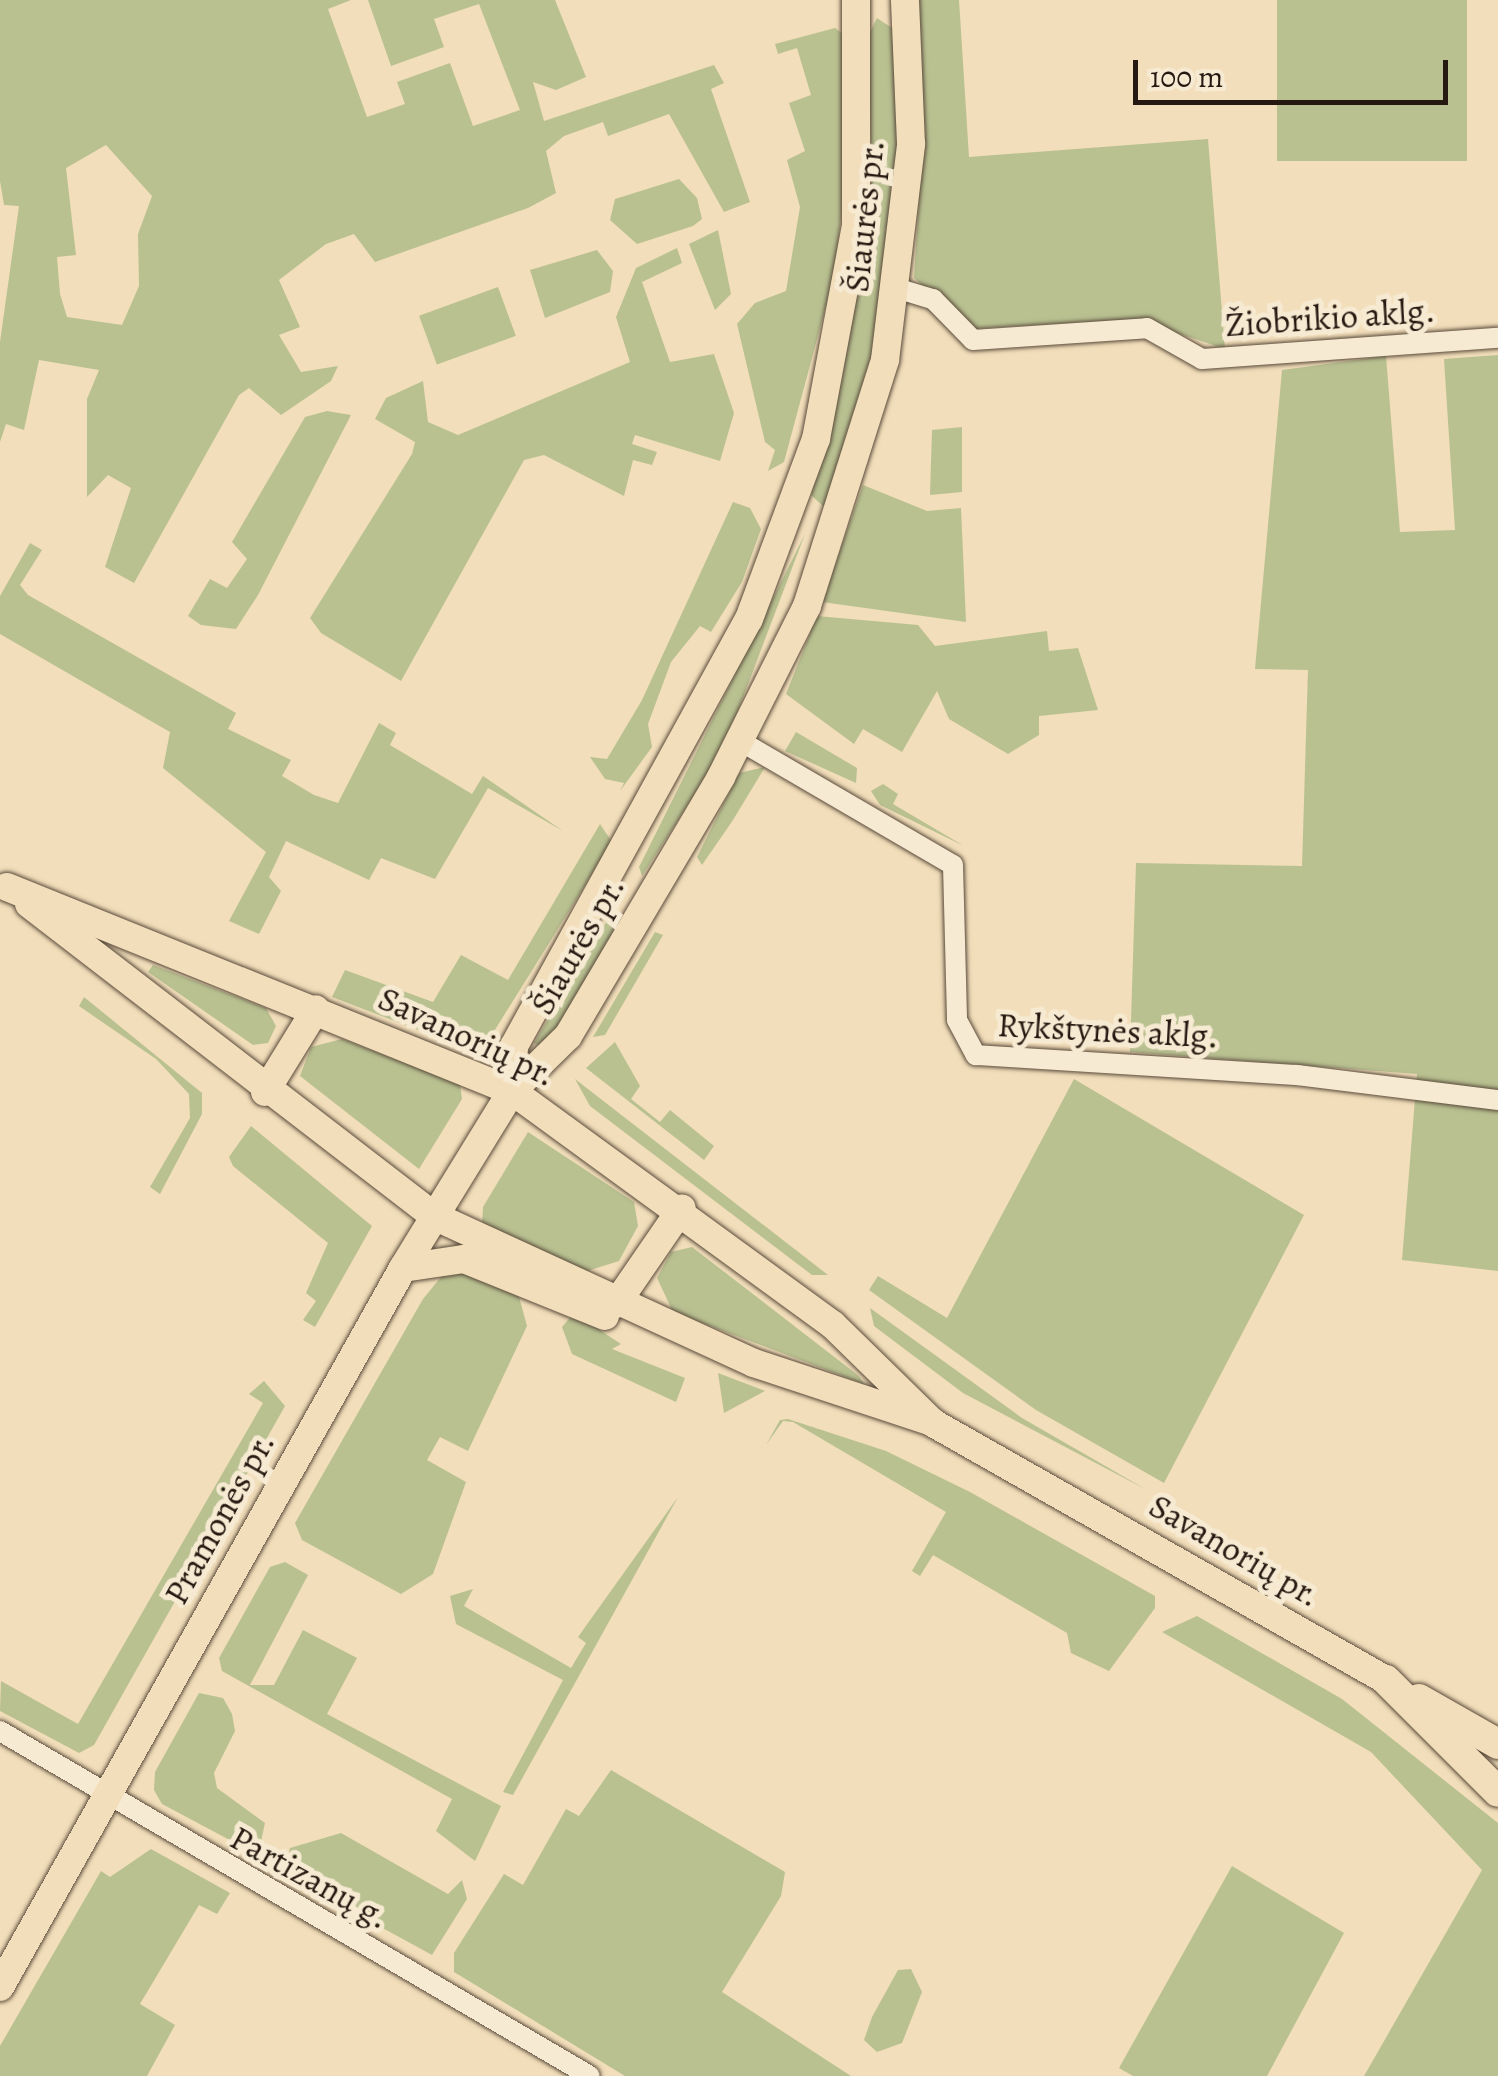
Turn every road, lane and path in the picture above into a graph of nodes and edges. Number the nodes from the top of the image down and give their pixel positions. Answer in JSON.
{"nodes":[{"id":1,"x":905,"y":4,"type":"edge"},
{"id":2,"x":856,"y":6,"type":"edge"},
{"id":3,"x":896,"y":288,"type":"junction"},
{"id":4,"x":1498,"y":338,"type":"edge"},
{"id":5,"x":794,"y":508,"type":"junction"},
{"id":6,"x":828,"y":552,"type":"junction"},
{"id":7,"x":740,"y":741,"type":"junction"},
{"id":8,"x":614,"y":863,"type":"junction"},
{"id":9,"x":4,"y":885,"type":"edge"},
{"id":10,"x":640,"y":911,"type":"junction"},
{"id":11,"x":316,"y":1010,"type":"junction"},
{"id":12,"x":512,"y":1091,"type":"junction"},
{"id":13,"x":265,"y":1092,"type":"junction"},
{"id":14,"x":1498,"y":1100,"type":"edge"},
{"id":15,"x":682,"y":1208,"type":"junction"},
{"id":16,"x":434,"y":1216,"type":"junction"},
{"id":17,"x":403,"y":1268,"type":"junction"},
{"id":18,"x":616,"y":1304,"type":"junction"},
{"id":19,"x":651,"y":1320,"type":"junction"},
{"id":20,"x":934,"y":1423,"type":"junction"},
{"id":21,"x":1386,"y":1680,"type":"junction"},
{"id":22,"x":0,"y":1732,"type":"edge"},
{"id":23,"x":1498,"y":1744,"type":"edge"},
{"id":24,"x":1498,"y":1792,"type":"edge"},
{"id":25,"x":106,"y":1796,"type":"junction"},
{"id":26,"x":0,"y":1986,"type":"edge"},
{"id":27,"x":590,"y":2076,"type":"edge"}],
"edges":[{"from":1,"to":2,"type":"main road"},
{"from":1,"to":3,"type":"main road","name":"Šiaurės pr."},
{"from":2,"to":5,"type":"main road","name":"Šiaurės pr."},
{"from":3,"to":4,"type":"street","name":"Žiobrikio aklg."},
{"from":3,"to":6,"type":"main road","name":"Šiaurės pr."},
{"from":5,"to":6,"type":"main road"},
{"from":5,"to":8,"type":"main road","name":"Šiaurės pr."},
{"from":6,"to":7,"type":"main road","name":"Šiaurės pr."},
{"from":7,"to":10,"type":"main road","name":"Šiaurės pr."},
{"from":7,"to":14,"type":"street","name":"Rykštynės aklg."},
{"from":8,"to":10,"type":"main road"},
{"from":8,"to":12,"type":"main road","name":"Šiaurės pr."},
{"from":9,"to":11,"type":"main road","name":"Savanorių pr."},
{"from":9,"to":13,"type":"main road","name":"Savanorių pr."},
{"from":10,"to":12,"type":"main road","name":"Šiaurės pr."},
{"from":11,"to":12,"type":"main road","name":"Savanorių pr."},
{"from":11,"to":13,"type":"main road"},
{"from":12,"to":15,"type":"main road","name":"Savanorių pr."},
{"from":12,"to":16,"type":"main road","name":"Pramonės pr."},
{"from":13,"to":16,"type":"main road","name":"Savanorių pr."},
{"from":15,"to":18,"type":"main road"},
{"from":15,"to":20,"type":"main road","name":"Savanorių pr."},
{"from":16,"to":17,"type":"main road","name":"Pramonės pr."},
{"from":16,"to":18,"type":"main road","name":"Savanorių pr."},
{"from":17,"to":19,"type":"main road"},
{"from":17,"to":25,"type":"main road","name":"Pramonės pr."},
{"from":18,"to":19,"type":"main road","name":"Savanorių pr."},
{"from":19,"to":20,"type":"main road","name":"Savanorių pr."},
{"from":20,"to":21,"type":"main road","name":"Savanorių pr."},
{"from":21,"to":23,"type":"highway","name":"Savanorių pr."},
{"from":21,"to":24,"type":"highway"},
{"from":22,"to":25,"type":"street","name":"Partizanų g."},
{"from":25,"to":26,"type":"main road","name":"Pramonės pr."},
{"from":25,"to":27,"type":"street","name":"Partizanų g."}]}
